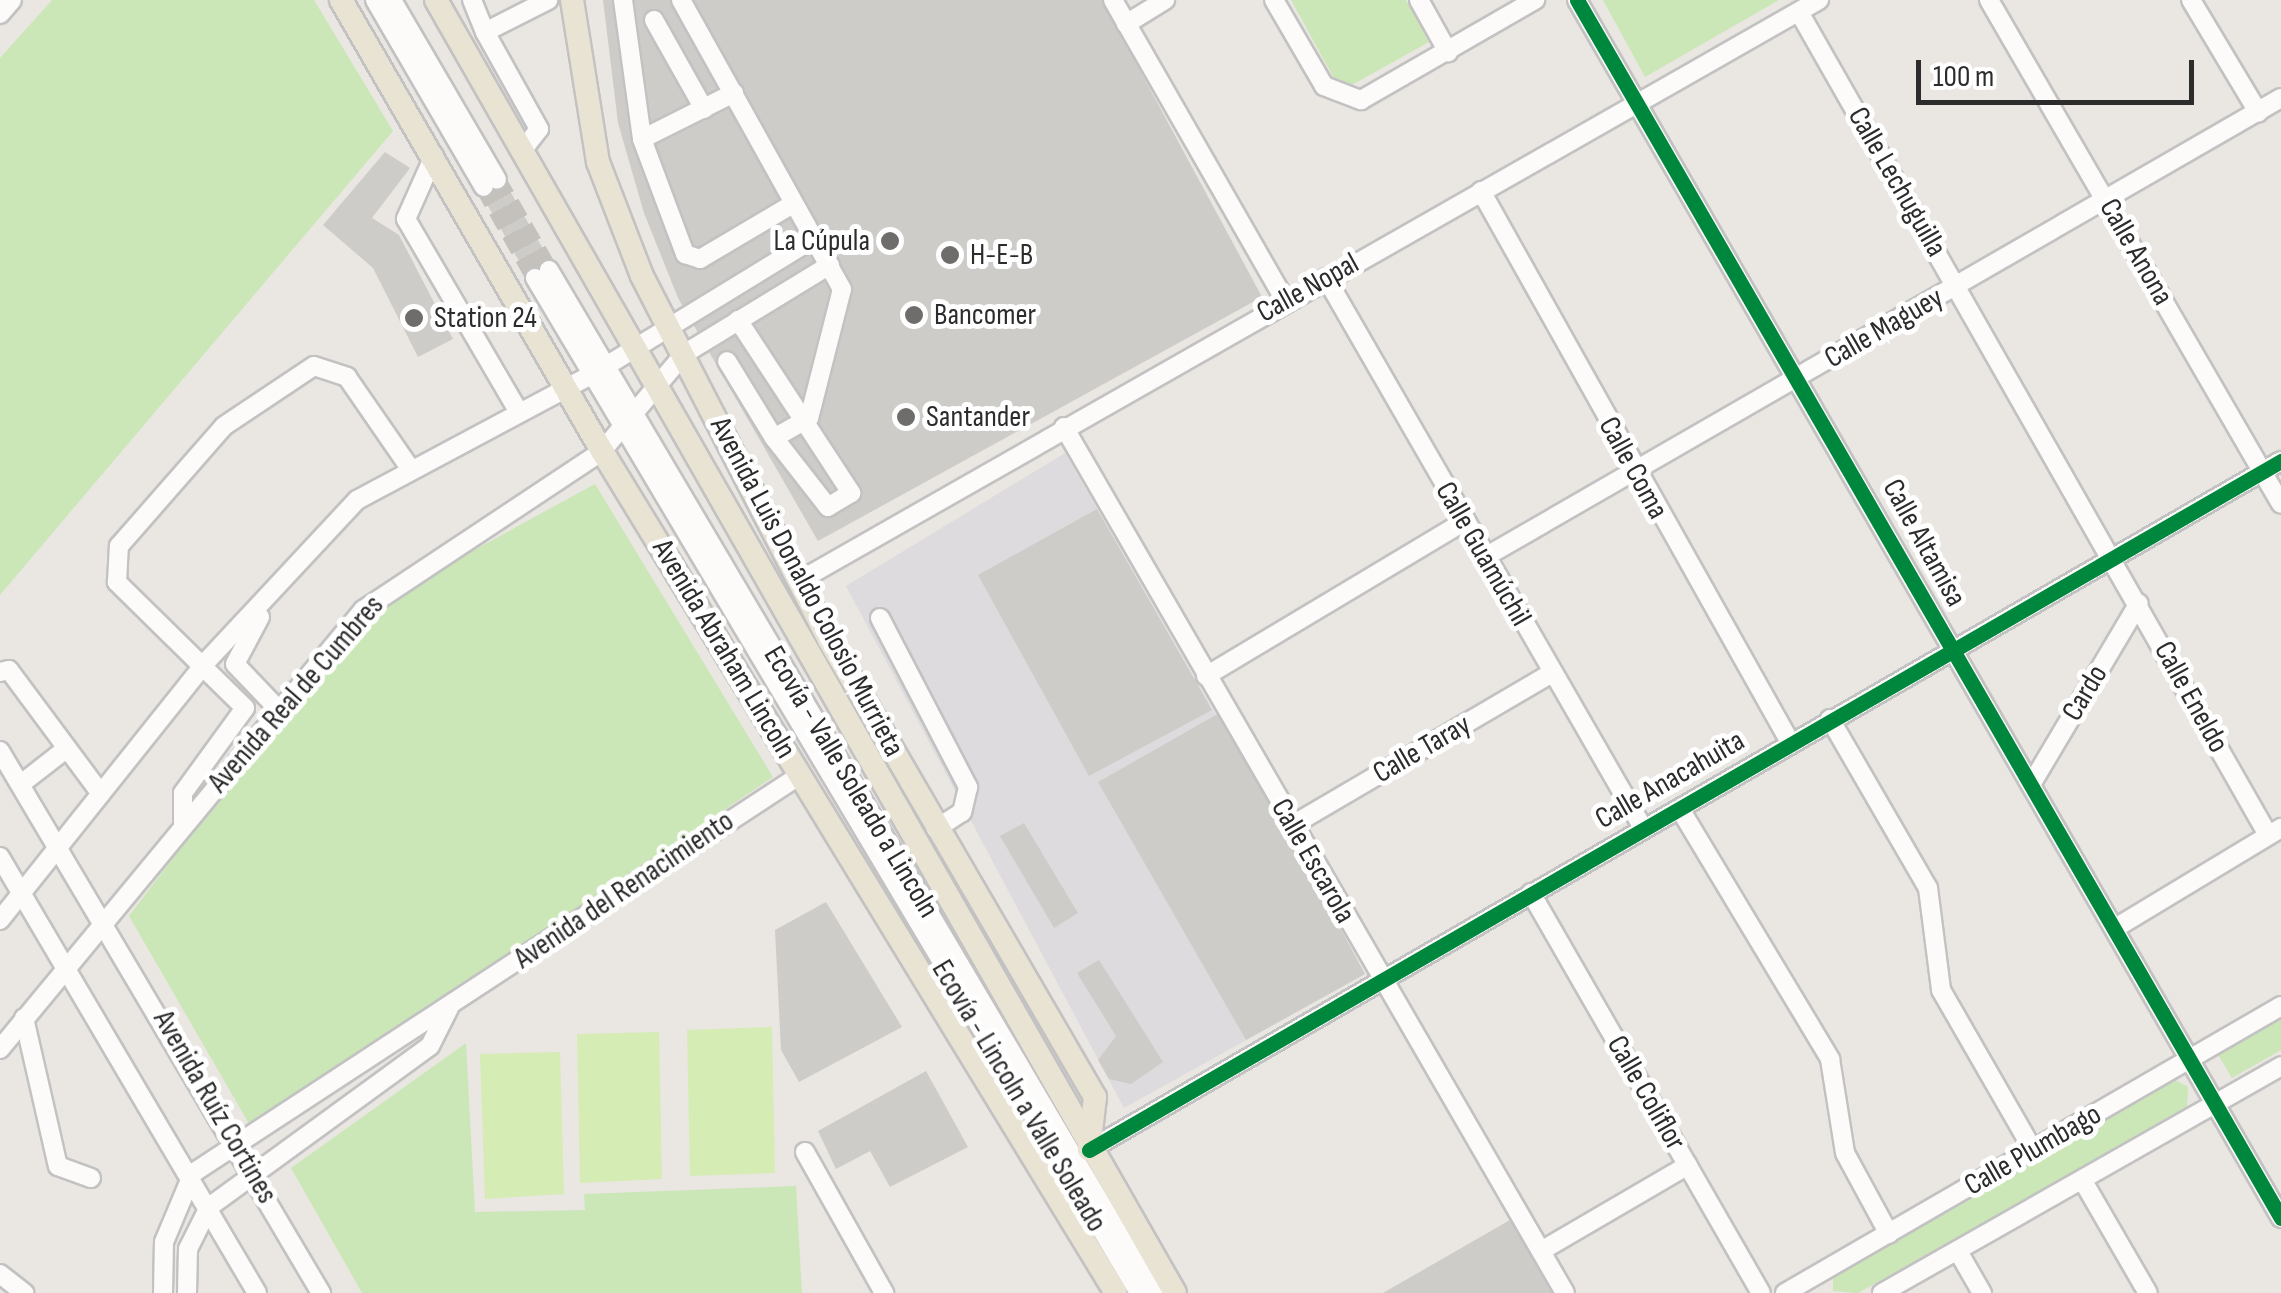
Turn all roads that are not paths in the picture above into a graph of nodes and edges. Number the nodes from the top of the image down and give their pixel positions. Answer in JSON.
{"nodes":[{"id":1,"x":12,"y":0,"type":"edge"},
{"id":2,"x":341,"y":0,"type":"edge"},
{"id":3,"x":376,"y":0,"type":"edge"},
{"id":4,"x":392,"y":0,"type":"edge"},
{"id":5,"x":436,"y":0,"type":"edge"},
{"id":6,"x":472,"y":0,"type":"edge"},
{"id":7,"x":548,"y":0,"type":"edge"},
{"id":8,"x":572,"y":0,"type":"edge"},
{"id":9,"x":623,"y":0,"type":"edge"},
{"id":10,"x":682,"y":0,"type":"edge"},
{"id":11,"x":1113,"y":0,"type":"edge"},
{"id":12,"x":1166,"y":0,"type":"edge"},
{"id":13,"x":1274,"y":0,"type":"edge"},
{"id":14,"x":1420,"y":0,"type":"edge"},
{"id":15,"x":1535,"y":0,"type":"edge"},
{"id":16,"x":1577,"y":0,"type":"edge"},
{"id":17,"x":1819,"y":0,"type":"edge"},
{"id":18,"x":1989,"y":0,"type":"edge"},
{"id":19,"x":2191,"y":0,"type":"edge"},
{"id":20,"x":1799,"y":12,"type":"junction"},
{"id":21,"x":0,"y":14,"type":"edge"},
{"id":22,"x":654,"y":20,"type":"dead end"},
{"id":23,"x":1126,"y":24,"type":"junction"},
{"id":24,"x":485,"y":32,"type":"junction"},
{"id":25,"x":1448,"y":52,"type":"junction"},
{"id":26,"x":734,"y":93,"type":"junction"},
{"id":27,"x":2281,"y":98,"type":"edge"},
{"id":28,"x":1636,"y":103,"type":"junction"},
{"id":29,"x":704,"y":109,"type":"junction"},
{"id":30,"x":2258,"y":112,"type":"junction"},
{"id":31,"x":642,"y":139,"type":"junction"},
{"id":32,"x":522,"y":152,"type":"junction"},
{"id":33,"x":434,"y":156,"type":"junction"},
{"id":34,"x":1481,"y":191,"type":"junction"},
{"id":35,"x":2106,"y":201,"type":"junction"},
{"id":36,"x":794,"y":204,"type":"junction"},
{"id":37,"x":813,"y":239,"type":"junction"},
{"id":38,"x":830,"y":265,"type":"junction"},
{"id":39,"x":542,"y":274,"type":"tunnel mouth"},
{"id":40,"x":1326,"y":278,"type":"junction"},
{"id":41,"x":1958,"y":286,"type":"junction"},
{"id":42,"x":1285,"y":300,"type":"junction"},
{"id":43,"x":738,"y":320,"type":"junction"},
{"id":44,"x":668,"y":326,"type":"junction"},
{"id":45,"x":634,"y":347,"type":"junction"},
{"id":46,"x":684,"y":354,"type":"junction"},
{"id":47,"x":728,"y":361,"type":"dead end"},
{"id":48,"x":600,"y":370,"type":"junction"},
{"id":49,"x":1798,"y":377,"type":"junction"},
{"id":50,"x":567,"y":389,"type":"junction"},
{"id":51,"x":657,"y":391,"type":"junction"},
{"id":52,"x":519,"y":412,"type":"junction"},
{"id":53,"x":809,"y":418,"type":"junction"},
{"id":54,"x":628,"y":424,"type":"junction"},
{"id":55,"x":1064,"y":428,"type":"junction"},
{"id":56,"x":774,"y":438,"type":"junction"},
{"id":57,"x":602,"y":451,"type":"junction"},
{"id":58,"x":2281,"y":462,"type":"edge"},
{"id":59,"x":408,"y":467,"type":"junction"},
{"id":60,"x":1634,"y":471,"type":"junction"},
{"id":61,"x":2262,"y":472,"type":"junction"},
{"id":62,"x":2281,"y":504,"type":"edge"},
{"id":63,"x":1466,"y":522,"type":"junction"},
{"id":64,"x":1485,"y":557,"type":"junction"},
{"id":65,"x":2112,"y":561,"type":"junction"},
{"id":66,"x":284,"y":573,"type":"junction"},
{"id":67,"x":799,"y":581,"type":"junction"},
{"id":68,"x":2139,"y":604,"type":"junction"},
{"id":69,"x":880,"y":618,"type":"dead end"},
{"id":70,"x":829,"y":640,"type":"junction"},
{"id":71,"x":1953,"y":651,"type":"junction"},
{"id":72,"x":206,"y":663,"type":"junction"},
{"id":73,"x":0,"y":672,"type":"edge"},
{"id":74,"x":1552,"y":673,"type":"junction"},
{"id":75,"x":1206,"y":676,"type":"junction"},
{"id":76,"x":830,"y":701,"type":"junction"},
{"id":77,"x":276,"y":708,"type":"junction"},
{"id":78,"x":1830,"y":719,"type":"junction"},
{"id":79,"x":1790,"y":742,"type":"junction"},
{"id":80,"x":67,"y":748,"type":"junction"},
{"id":81,"x":0,"y":750,"type":"edge"},
{"id":82,"x":800,"y":775,"type":"junction"},
{"id":83,"x":2032,"y":783,"type":"junction"},
{"id":84,"x":20,"y":784,"type":"junction"},
{"id":85,"x":101,"y":794,"type":"junction"},
{"id":86,"x":1680,"y":809,"type":"junction"},
{"id":87,"x":1292,"y":826,"type":"junction"},
{"id":88,"x":183,"y":827,"type":"junction"},
{"id":89,"x":1643,"y":828,"type":"junction"},
{"id":90,"x":936,"y":829,"type":"junction"},
{"id":91,"x":2274,"y":832,"type":"edge"},
{"id":92,"x":58,"y":847,"type":"junction"},
{"id":93,"x":0,"y":857,"type":"edge"},
{"id":94,"x":958,"y":868,"type":"junction"},
{"id":95,"x":20,"y":893,"type":"junction"},
{"id":96,"x":1531,"y":893,"type":"junction"},
{"id":97,"x":0,"y":920,"type":"edge"},
{"id":98,"x":105,"y":922,"type":"junction"},
{"id":99,"x":2116,"y":927,"type":"junction"},
{"id":100,"x":962,"y":929,"type":"junction"},
{"id":101,"x":69,"y":968,"type":"junction"},
{"id":102,"x":1385,"y":981,"type":"junction"},
{"id":103,"x":2281,"y":1006,"type":"edge"},
{"id":104,"x":450,"y":1008,"type":"junction"},
{"id":105,"x":24,"y":1018,"type":"junction"},
{"id":106,"x":0,"y":1048,"type":"edge"},
{"id":107,"x":2189,"y":1058,"type":"junction"},
{"id":108,"x":2281,"y":1066,"type":"edge"},
{"id":109,"x":2215,"y":1102,"type":"junction"},
{"id":110,"x":238,"y":1145,"type":"junction"},
{"id":111,"x":1089,"y":1150,"type":"junction"},
{"id":112,"x":2033,"y":1150,"type":"junction"},
{"id":113,"x":805,"y":1152,"type":"dead end"},
{"id":114,"x":1688,"y":1166,"type":"junction"},
{"id":115,"x":193,"y":1174,"type":"junction"},
{"id":116,"x":254,"y":1175,"type":"junction"},
{"id":117,"x":91,"y":1178,"type":"dead end"},
{"id":118,"x":2083,"y":1181,"type":"junction"},
{"id":119,"x":209,"y":1207,"type":"junction"},
{"id":120,"x":2281,"y":1218,"type":"edge"},
{"id":121,"x":1889,"y":1234,"type":"junction"},
{"id":122,"x":1541,"y":1251,"type":"junction"},
{"id":123,"x":1959,"y":1252,"type":"junction"},
{"id":124,"x":0,"y":1274,"type":"edge"},
{"id":125,"x":1815,"y":1286,"type":"edge"},
{"id":126,"x":24,"y":1293,"type":"edge"},
{"id":127,"x":162,"y":1293,"type":"edge"},
{"id":128,"x":187,"y":1293,"type":"edge"},
{"id":129,"x":257,"y":1293,"type":"edge"},
{"id":130,"x":321,"y":1293,"type":"edge"},
{"id":131,"x":884,"y":1293,"type":"edge"},
{"id":132,"x":1116,"y":1293,"type":"edge"},
{"id":133,"x":1139,"y":1293,"type":"edge"},
{"id":134,"x":1154,"y":1293,"type":"edge"},
{"id":135,"x":1175,"y":1293,"type":"edge"},
{"id":136,"x":1566,"y":1293,"type":"edge"},
{"id":137,"x":1761,"y":1293,"type":"edge"},
{"id":138,"x":1785,"y":1293,"type":"edge"},
{"id":139,"x":1882,"y":1293,"type":"edge"},
{"id":140,"x":1982,"y":1293,"type":"edge"},
{"id":141,"x":2148,"y":1293,"type":"edge"}],
"edges":[{"from":1,"to":21,"type":"street"},
{"from":2,"to":33,"type":"main road","name":"Avenida Abraham Lincoln"},
{"from":3,"to":4,"type":"street"},
{"from":5,"to":32,"type":"main road"},
{"from":6,"to":24,"type":"street"},
{"from":7,"to":24,"type":"street"},
{"from":8,"to":44,"type":"main road","name":"Avenida Luis Donaldo Colosio Murrieta"},
{"from":9,"to":31,"type":"street"},
{"from":10,"to":26,"type":"street"},
{"from":11,"to":23,"type":"street"},
{"from":12,"to":23,"type":"street"},
{"from":13,"to":25,"type":"street"},
{"from":14,"to":25,"type":"street"},
{"from":15,"to":25,"type":"street"},
{"from":16,"to":28,"type":"street","name":"Calle Altamisa"},
{"from":17,"to":20,"type":"street","name":"Calle Nopal"},
{"from":18,"to":35,"type":"street","name":"Calle Anona"},
{"from":19,"to":30,"type":"street"},
{"from":20,"to":28,"type":"street","name":"Calle Nopal"},
{"from":20,"to":41,"type":"street","name":"Calle Lechuguilla"},
{"from":22,"to":29,"type":"street"},
{"from":23,"to":42,"type":"street"},
{"from":24,"to":32,"type":"street"},
{"from":26,"to":29,"type":"street"},
{"from":26,"to":36,"type":"street"},
{"from":27,"to":30,"type":"street","name":"Calle Maguey"},
{"from":28,"to":34,"type":"street","name":"Calle Nopal"},
{"from":28,"to":49,"type":"street","name":"Calle Altamisa"},
{"from":29,"to":31,"type":"street"},
{"from":30,"to":35,"type":"street","name":"Calle Maguey"},
{"from":31,"to":36,"type":"street"},
{"from":32,"to":45,"type":"main road"},
{"from":33,"to":50,"type":"main road","name":"Avenida Abraham Lincoln"},
{"from":33,"to":52,"type":"street"},
{"from":34,"to":40,"type":"street","name":"Calle Nopal"},
{"from":34,"to":60,"type":"street","name":"Calle Coma"},
{"from":35,"to":41,"type":"street","name":"Calle Maguey"},
{"from":35,"to":61,"type":"street","name":"Calle Anona"},
{"from":36,"to":37,"type":"street"},
{"from":37,"to":38,"type":"street"},
{"from":37,"to":44,"type":"street"},
{"from":38,"to":43,"type":"street"},
{"from":38,"to":53,"type":"street"},
{"from":39,"to":48,"type":"street","name":"Ecovía - Lincoln a Valle Soleado"},
{"from":40,"to":42,"type":"street","name":"Calle Nopal"},
{"from":40,"to":63,"type":"street","name":"Calle Guamúchil"},
{"from":41,"to":49,"type":"street","name":"Calle Maguey"},
{"from":41,"to":65,"type":"street","name":"Calle Lechuguilla"},
{"from":42,"to":55,"type":"street","name":"Calle Nopal"},
{"from":43,"to":46,"type":"street"},
{"from":43,"to":53,"type":"street"},
{"from":44,"to":45,"type":"street"},
{"from":44,"to":46,"type":"main road","name":"Avenida Luis Donaldo Colosio Murrieta"},
{"from":45,"to":48,"type":"street"},
{"from":45,"to":51,"type":"main road"},
{"from":46,"to":51,"type":"street","name":"Avenida Real de Cumbres"},
{"from":46,"to":67,"type":"main road","name":"Avenida Luis Donaldo Colosio Murrieta"},
{"from":47,"to":56,"type":"street"},
{"from":48,"to":50,"type":"street"},
{"from":48,"to":54,"type":"street","name":"Ecovía - Lincoln a Valle Soleado"},
{"from":49,"to":60,"type":"street","name":"Calle Maguey"},
{"from":49,"to":71,"type":"street","name":"Calle Altamisa"},
{"from":50,"to":52,"type":"street"},
{"from":50,"to":57,"type":"main road","name":"Avenida Abraham Lincoln"},
{"from":51,"to":54,"type":"street","name":"Avenida Real de Cumbres"},
{"from":51,"to":76,"type":"main road"},
{"from":52,"to":59,"type":"street"},
{"from":53,"to":56,"type":"street"},
{"from":53,"to":56,"type":"street"},
{"from":54,"to":57,"type":"street","name":"Avenida Real de Cumbres"},
{"from":54,"to":133,"type":"street","name":"Ecovía - Lincoln a Valle Soleado"},
{"from":54,"to":134,"type":"street","name":"Ecovía - Valle Soleado a Lincoln"},
{"from":55,"to":67,"type":"street","name":"Calle Nopal"},
{"from":55,"to":75,"type":"street","name":"Calle Escarola"},
{"from":57,"to":77,"type":"street","name":"Avenida Real de Cumbres"},
{"from":57,"to":82,"type":"main road","name":"Avenida Abraham Lincoln"},
{"from":58,"to":61,"type":"street","name":"Calle Anacahuita"},
{"from":59,"to":66,"type":"street"},
{"from":59,"to":72,"type":"street"},
{"from":60,"to":64,"type":"street","name":"Calle Maguey"},
{"from":60,"to":79,"type":"street","name":"Calle Coma"},
{"from":61,"to":62,"type":"street","name":"Calle Anona"},
{"from":61,"to":65,"type":"street","name":"Calle Anacahuita"},
{"from":63,"to":64,"type":"street","name":"Calle Guamúchil"},
{"from":63,"to":75,"type":"street"},
{"from":64,"to":74,"type":"street","name":"Calle Guamúchil"},
{"from":65,"to":68,"type":"street","name":"Calle Eneldo"},
{"from":65,"to":71,"type":"street","name":"Calle Anacahuita"},
{"from":66,"to":72,"type":"street"},
{"from":66,"to":77,"type":"street"},
{"from":67,"to":70,"type":"main road","name":"Avenida Luis Donaldo Colosio Murrieta"},
{"from":68,"to":83,"type":"street","name":"Cardo"},
{"from":68,"to":91,"type":"street","name":"Calle Eneldo"},
{"from":69,"to":90,"type":"street"},
{"from":70,"to":76,"type":"main road"},
{"from":70,"to":90,"type":"main road","name":"Avenida Luis Donaldo Colosio Murrieta"},
{"from":71,"to":78,"type":"street","name":"Calle Anacahuita"},
{"from":71,"to":83,"type":"street","name":"Calle Altamisa"},
{"from":72,"to":85,"type":"street"},
{"from":72,"to":88,"type":"street"},
{"from":73,"to":80,"type":"street"},
{"from":74,"to":87,"type":"street","name":"Calle Taray"},
{"from":74,"to":89,"type":"street","name":"Calle Guamúchil"},
{"from":75,"to":87,"type":"street","name":"Calle Escarola"},
{"from":76,"to":100,"type":"main road"},
{"from":77,"to":88,"type":"street","name":"Avenida Real de Cumbres"},
{"from":78,"to":79,"type":"street","name":"Calle Anacahuita"},
{"from":78,"to":112,"type":"street"},
{"from":79,"to":86,"type":"street","name":"Calle Anacahuita"},
{"from":80,"to":84,"type":"street"},
{"from":80,"to":85,"type":"street"},
{"from":81,"to":84,"type":"street","name":"Avenida Ruíz Cortines"},
{"from":82,"to":104,"type":"street","name":"Avenida del Renacimiento"},
{"from":82,"to":132,"type":"main road","name":"Avenida Abraham Lincoln"},
{"from":83,"to":99,"type":"street","name":"Calle Altamisa"},
{"from":84,"to":92,"type":"street","name":"Avenida Ruíz Cortines"},
{"from":85,"to":92,"type":"street"},
{"from":86,"to":89,"type":"street","name":"Calle Anacahuita"},
{"from":86,"to":121,"type":"street"},
{"from":87,"to":102,"type":"street","name":"Calle Escarola"},
{"from":88,"to":98,"type":"street","name":"Avenida Real de Cumbres"},
{"from":89,"to":96,"type":"street","name":"Calle Anacahuita"},
{"from":90,"to":94,"type":"main road","name":"Avenida Luis Donaldo Colosio Murrieta"},
{"from":91,"to":99,"type":"street"},
{"from":92,"to":95,"type":"street"},
{"from":92,"to":98,"type":"street","name":"Avenida Ruíz Cortines"},
{"from":93,"to":95,"type":"street","name":"Avenida Ruíz Cortines"},
{"from":94,"to":100,"type":"main road"},
{"from":94,"to":111,"type":"main road","name":"Avenida Luis Donaldo Colosio Murrieta"},
{"from":95,"to":97,"type":"street"},
{"from":95,"to":101,"type":"street","name":"Avenida Ruíz Cortines"},
{"from":96,"to":102,"type":"street","name":"Calle Anacahuita"},
{"from":96,"to":114,"type":"street","name":"Calle Coliflor"},
{"from":98,"to":101,"type":"street","name":"Avenida Real de Cumbres"},
{"from":98,"to":110,"type":"street","name":"Avenida Ruíz Cortines"},
{"from":99,"to":107,"type":"street","name":"Calle Altamisa"},
{"from":100,"to":111,"type":"main road"},
{"from":101,"to":105,"type":"street","name":"Avenida Real de Cumbres"},
{"from":101,"to":115,"type":"street","name":"Avenida Ruíz Cortines"},
{"from":102,"to":111,"type":"street","name":"Calle Anacahuita"},
{"from":102,"to":122,"type":"street","name":"Calle Escarola"},
{"from":103,"to":107,"type":"street","name":"Calle Plumbago"},
{"from":104,"to":110,"type":"street","name":"Avenida del Renacimiento"},
{"from":104,"to":116,"type":"street","name":"Avenida del Renacimiento"},
{"from":105,"to":106,"type":"street","name":"Avenida Real de Cumbres"},
{"from":105,"to":117,"type":"street"},
{"from":107,"to":109,"type":"street","name":"Calle Altamisa"},
{"from":107,"to":112,"type":"street","name":"Calle Plumbago"},
{"from":108,"to":109,"type":"street","name":"Calle Plumbago"},
{"from":109,"to":118,"type":"street","name":"Calle Plumbago"},
{"from":109,"to":120,"type":"street","name":"Calle Altamisa"},
{"from":110,"to":115,"type":"street","name":"Avenida del Renacimiento"},
{"from":110,"to":116,"type":"street","name":"Avenida Ruíz Cortines"},
{"from":111,"to":135,"type":"main road"},
{"from":112,"to":121,"type":"street","name":"Calle Plumbago"},
{"from":113,"to":131,"type":"street"},
{"from":114,"to":122,"type":"street"},
{"from":114,"to":137,"type":"street","name":"Calle Coliflor"},
{"from":115,"to":119,"type":"street","name":"Avenida Ruíz Cortines"},
{"from":115,"to":127,"type":"street"},
{"from":116,"to":119,"type":"street","name":"Avenida del Renacimiento"},
{"from":116,"to":130,"type":"street","name":"Avenida Ruíz Cortines"},
{"from":118,"to":123,"type":"street","name":"Calle Plumbago"},
{"from":118,"to":141,"type":"street"},
{"from":119,"to":128,"type":"street","name":"Avenida del Renacimiento"},
{"from":119,"to":129,"type":"street","name":"Avenida Ruíz Cortines"},
{"from":121,"to":125,"type":"street","name":"Calle Plumbago"},
{"from":122,"to":136,"type":"street","name":"Calle Escarola"},
{"from":123,"to":139,"type":"street","name":"Calle Plumbago"},
{"from":123,"to":140,"type":"street"},
{"from":124,"to":126,"type":"street"},
{"from":125,"to":138,"type":"street","name":"Calle Plumbago"}]}
